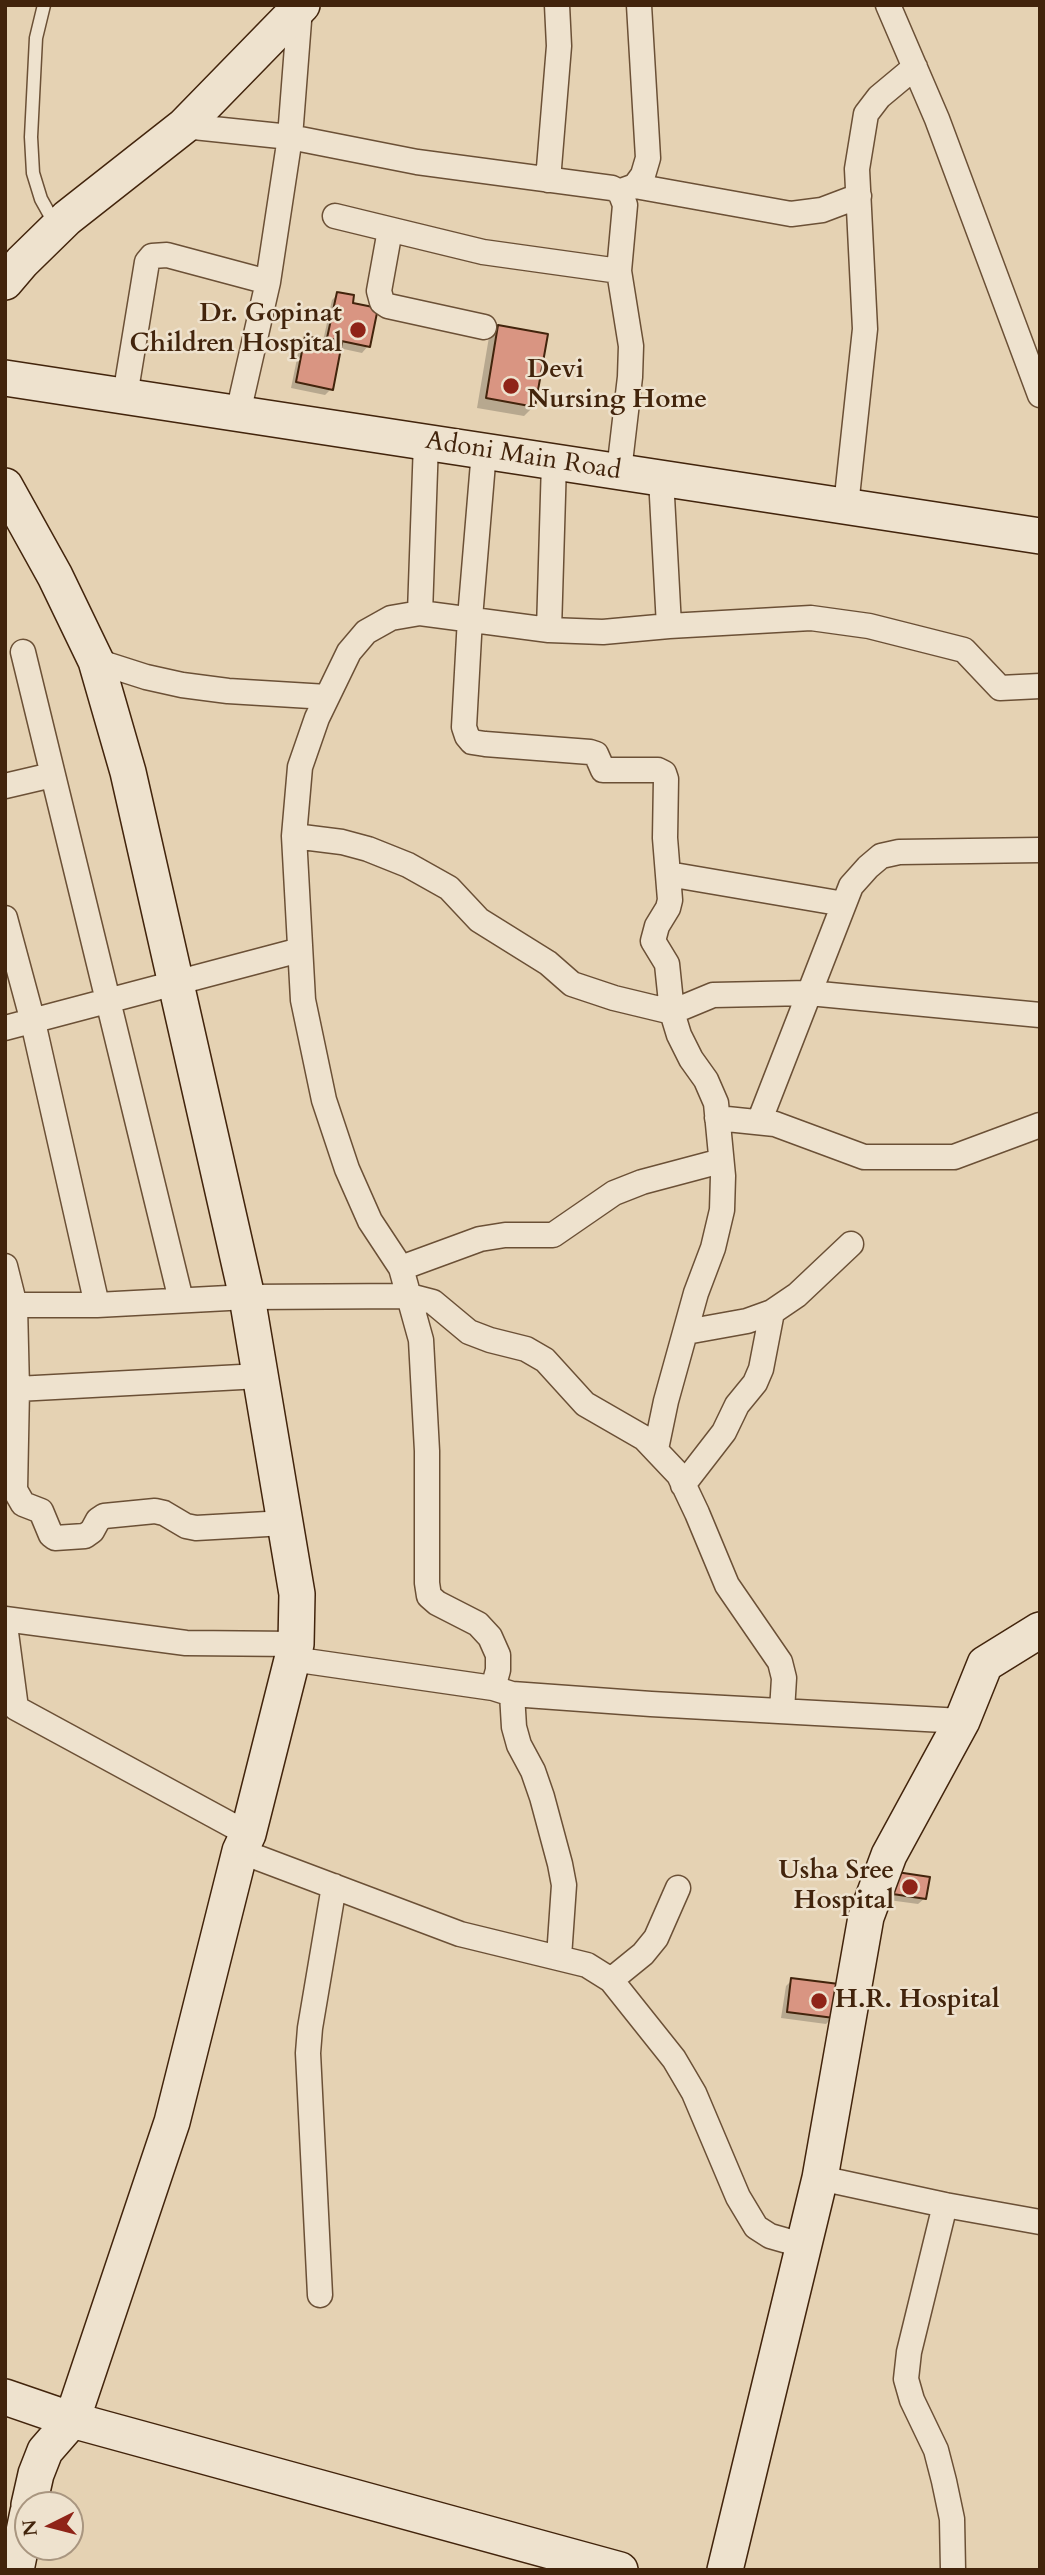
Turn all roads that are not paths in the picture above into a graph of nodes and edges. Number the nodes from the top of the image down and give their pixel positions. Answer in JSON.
{"nodes":[{"id":1,"x":44,"y":5,"type":"edge"},
{"id":2,"x":557,"y":5,"type":"edge"},
{"id":3,"x":639,"y":5,"type":"edge"},
{"id":4,"x":888,"y":5,"type":"edge"},
{"id":5,"x":301,"y":6,"type":"edge"},
{"id":6,"x":915,"y":67,"type":"junction"},
{"id":7,"x":184,"y":126,"type":"junction"},
{"id":8,"x":290,"y":137,"type":"junction"},
{"id":9,"x":548,"y":180,"type":"junction"},
{"id":10,"x":628,"y":189,"type":"junction"},
{"id":11,"x":859,"y":196,"type":"junction"},
{"id":12,"x":335,"y":216,"type":"dead end"},
{"id":13,"x":57,"y":228,"type":"junction"},
{"id":14,"x":390,"y":230,"type":"junction"},
{"id":15,"x":619,"y":271,"type":"junction"},
{"id":16,"x":5,"y":282,"type":"edge"},
{"id":17,"x":268,"y":282,"type":"junction"},
{"id":18,"x":484,"y":327,"type":"dead end"},
{"id":19,"x":5,"y":378,"type":"edge"},
{"id":20,"x":1040,"y":395,"type":"edge"},
{"id":21,"x":125,"y":396,"type":"junction"},
{"id":22,"x":238,"y":414,"type":"junction"},
{"id":23,"x":426,"y":442,"type":"junction"},
{"id":24,"x":484,"y":451,"type":"junction"},
{"id":25,"x":554,"y":462,"type":"junction"},
{"id":26,"x":618,"y":471,"type":"junction"},
{"id":27,"x":661,"y":478,"type":"junction"},
{"id":28,"x":5,"y":486,"type":"edge"},
{"id":29,"x":846,"y":506,"type":"junction"},
{"id":30,"x":1040,"y":536,"type":"edge"},
{"id":31,"x":420,"y":613,"type":"junction"},
{"id":32,"x":470,"y":618,"type":"junction"},
{"id":33,"x":669,"y":625,"type":"junction"},
{"id":34,"x":549,"y":630,"type":"junction"},
{"id":35,"x":23,"y":652,"type":"dead end"},
{"id":36,"x":96,"y":661,"type":"junction"},
{"id":37,"x":1040,"y":686,"type":"edge"},
{"id":38,"x":327,"y":697,"type":"junction"},
{"id":39,"x":52,"y":775,"type":"junction"},
{"id":40,"x":5,"y":786,"type":"edge"},
{"id":41,"x":294,"y":836,"type":"junction"},
{"id":42,"x":1040,"y":850,"type":"edge"},
{"id":43,"x":668,"y":873,"type":"junction"},
{"id":44,"x":844,"y":904,"type":"junction"},
{"id":45,"x":5,"y":918,"type":"edge"},
{"id":46,"x":300,"y":950,"type":"junction"},
{"id":47,"x":175,"y":982,"type":"junction"},
{"id":48,"x":809,"y":993,"type":"junction"},
{"id":49,"x":109,"y":1002,"type":"junction"},
{"id":50,"x":672,"y":1012,"type":"junction"},
{"id":51,"x":1040,"y":1015,"type":"edge"},
{"id":52,"x":33,"y":1022,"type":"junction"},
{"id":53,"x":5,"y":1028,"type":"edge"},
{"id":54,"x":717,"y":1118,"type":"junction"},
{"id":55,"x":759,"y":1122,"type":"junction"},
{"id":56,"x":1040,"y":1125,"type":"edge"},
{"id":57,"x":721,"y":1161,"type":"junction"},
{"id":58,"x":851,"y":1244,"type":"dead end"},
{"id":59,"x":5,"y":1266,"type":"edge"},
{"id":60,"x":401,"y":1268,"type":"junction"},
{"id":61,"x":410,"y":1296,"type":"junction"},
{"id":62,"x":247,"y":1297,"type":"junction"},
{"id":63,"x":181,"y":1300,"type":"junction"},
{"id":64,"x":97,"y":1305,"type":"junction"},
{"id":65,"x":10,"y":1306,"type":"edge"},
{"id":66,"x":772,"y":1312,"type":"junction"},
{"id":67,"x":685,"y":1332,"type":"junction"},
{"id":68,"x":260,"y":1376,"type":"junction"},
{"id":69,"x":18,"y":1389,"type":"junction"},
{"id":70,"x":656,"y":1449,"type":"junction"},
{"id":71,"x":683,"y":1485,"type":"junction"},
{"id":72,"x":285,"y":1523,"type":"junction"},
{"id":73,"x":5,"y":1619,"type":"edge"},
{"id":74,"x":5,"y":1625,"type":"edge"},
{"id":75,"x":1040,"y":1630,"type":"edge"},
{"id":76,"x":294,"y":1651,"type":"junction"},
{"id":77,"x":502,"y":1691,"type":"junction"},
{"id":78,"x":782,"y":1711,"type":"junction"},
{"id":79,"x":962,"y":1721,"type":"junction"},
{"id":80,"x":244,"y":1842,"type":"junction"},
{"id":81,"x":334,"y":1886,"type":"junction"},
{"id":82,"x":678,"y":1888,"type":"dead end"},
{"id":83,"x":559,"y":1957,"type":"junction"},
{"id":84,"x":611,"y":1980,"type":"junction"},
{"id":85,"x":820,"y":2178,"type":"junction"},
{"id":86,"x":945,"y":2205,"type":"junction"},
{"id":87,"x":1040,"y":2222,"type":"edge"},
{"id":88,"x":805,"y":2246,"type":"junction"},
{"id":89,"x":320,"y":2295,"type":"dead end"},
{"id":90,"x":5,"y":2397,"type":"edge"},
{"id":91,"x":72,"y":2420,"type":"junction"},
{"id":92,"x":32,"y":2491,"type":"edge"},
{"id":93,"x":620,"y":2570,"type":"edge"},
{"id":94,"x":725,"y":2570,"type":"edge"},
{"id":95,"x":953,"y":2570,"type":"edge"}],
"edges":[{"from":1,"to":13,"type":"lane"},
{"from":2,"to":9,"type":"street"},
{"from":3,"to":10,"type":"street"},
{"from":4,"to":6,"type":"street"},
{"from":5,"to":7,"type":"street"},
{"from":5,"to":8,"type":"street"},
{"from":6,"to":11,"type":"street"},
{"from":6,"to":20,"type":"street"},
{"from":7,"to":8,"type":"street"},
{"from":7,"to":13,"type":"street"},
{"from":8,"to":9,"type":"street"},
{"from":8,"to":17,"type":"street"},
{"from":9,"to":10,"type":"street"},
{"from":10,"to":11,"type":"street"},
{"from":10,"to":15,"type":"street"},
{"from":11,"to":29,"type":"street"},
{"from":12,"to":14,"type":"street"},
{"from":13,"to":16,"type":"street"},
{"from":14,"to":15,"type":"street"},
{"from":14,"to":18,"type":"street"},
{"from":15,"to":26,"type":"street"},
{"from":17,"to":21,"type":"street"},
{"from":17,"to":22,"type":"street"},
{"from":19,"to":21,"type":"street","name":"Adoni Main Road"},
{"from":21,"to":22,"type":"street","name":"Adoni Main Road"},
{"from":22,"to":23,"type":"street","name":"Adoni Main Road"},
{"from":23,"to":24,"type":"street","name":"Adoni Main Road"},
{"from":23,"to":31,"type":"street"},
{"from":24,"to":25,"type":"street","name":"Adoni Main Road"},
{"from":24,"to":32,"type":"street"},
{"from":25,"to":26,"type":"street","name":"Adoni Main Road"},
{"from":25,"to":34,"type":"street"},
{"from":26,"to":27,"type":"street","name":"Adoni Main Road"},
{"from":27,"to":29,"type":"street","name":"Adoni Main Road"},
{"from":27,"to":33,"type":"street"},
{"from":28,"to":36,"type":"street"},
{"from":29,"to":30,"type":"street","name":"Adoni Main Road"},
{"from":31,"to":32,"type":"street"},
{"from":31,"to":38,"type":"street"},
{"from":32,"to":34,"type":"street"},
{"from":32,"to":43,"type":"street"},
{"from":33,"to":34,"type":"street"},
{"from":33,"to":37,"type":"street"},
{"from":35,"to":39,"type":"street"},
{"from":36,"to":38,"type":"street"},
{"from":36,"to":47,"type":"street"},
{"from":38,"to":41,"type":"street"},
{"from":39,"to":40,"type":"street"},
{"from":39,"to":49,"type":"street"},
{"from":41,"to":46,"type":"street"},
{"from":41,"to":50,"type":"street"},
{"from":42,"to":44,"type":"street"},
{"from":43,"to":44,"type":"street"},
{"from":43,"to":50,"type":"street"},
{"from":44,"to":48,"type":"street"},
{"from":45,"to":52,"type":"street"},
{"from":46,"to":47,"type":"street"},
{"from":46,"to":60,"type":"street"},
{"from":47,"to":49,"type":"street"},
{"from":47,"to":62,"type":"street"},
{"from":48,"to":50,"type":"street"},
{"from":48,"to":51,"type":"street"},
{"from":48,"to":55,"type":"street"},
{"from":49,"to":52,"type":"street"},
{"from":49,"to":63,"type":"street"},
{"from":50,"to":54,"type":"street"},
{"from":52,"to":53,"type":"street"},
{"from":52,"to":64,"type":"street"},
{"from":54,"to":55,"type":"street"},
{"from":54,"to":57,"type":"street"},
{"from":55,"to":56,"type":"street"},
{"from":57,"to":60,"type":"street"},
{"from":57,"to":67,"type":"street"},
{"from":58,"to":66,"type":"street"},
{"from":59,"to":65,"type":"street"},
{"from":60,"to":61,"type":"street"},
{"from":61,"to":62,"type":"street"},
{"from":61,"to":70,"type":"street"},
{"from":61,"to":77,"type":"street"},
{"from":62,"to":63,"type":"street"},
{"from":62,"to":68,"type":"street"},
{"from":63,"to":64,"type":"street"},
{"from":64,"to":65,"type":"street"},
{"from":65,"to":69,"type":"street"},
{"from":66,"to":67,"type":"street"},
{"from":66,"to":71,"type":"street"},
{"from":67,"to":70,"type":"street"},
{"from":68,"to":69,"type":"street"},
{"from":68,"to":72,"type":"street"},
{"from":69,"to":72,"type":"street"},
{"from":70,"to":71,"type":"street"},
{"from":71,"to":78,"type":"street"},
{"from":72,"to":76,"type":"street"},
{"from":73,"to":76,"type":"street"},
{"from":74,"to":80,"type":"street"},
{"from":75,"to":79,"type":"street"},
{"from":76,"to":77,"type":"street"},
{"from":76,"to":80,"type":"street"},
{"from":77,"to":78,"type":"street"},
{"from":77,"to":83,"type":"street"},
{"from":78,"to":79,"type":"street"},
{"from":79,"to":85,"type":"street"},
{"from":80,"to":81,"type":"street"},
{"from":80,"to":91,"type":"street"},
{"from":81,"to":83,"type":"street"},
{"from":81,"to":89,"type":"street"},
{"from":82,"to":84,"type":"street"},
{"from":83,"to":84,"type":"street"},
{"from":84,"to":88,"type":"street"},
{"from":85,"to":86,"type":"street"},
{"from":85,"to":88,"type":"street"},
{"from":86,"to":87,"type":"street"},
{"from":86,"to":95,"type":"street"},
{"from":88,"to":94,"type":"street"},
{"from":90,"to":91,"type":"street"},
{"from":91,"to":92,"type":"street"},
{"from":91,"to":93,"type":"street"}]}
